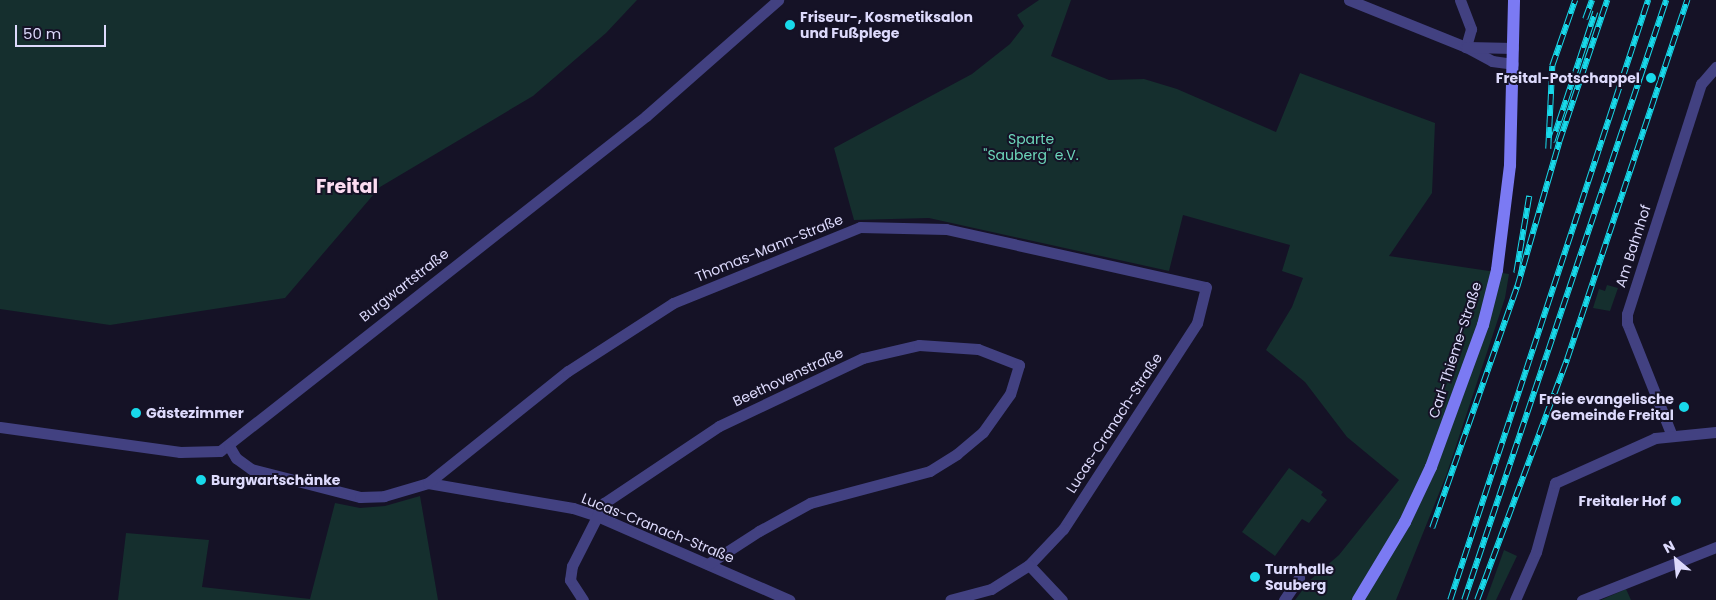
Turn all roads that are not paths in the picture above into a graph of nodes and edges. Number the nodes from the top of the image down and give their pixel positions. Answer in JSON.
{"nodes":[{"id":1,"x":778,"y":0,"type":"edge"},
{"id":2,"x":1349,"y":0,"type":"edge"},
{"id":3,"x":1460,"y":0,"type":"edge"},
{"id":4,"x":1514,"y":0,"type":"edge"},
{"id":5,"x":1466,"y":46,"type":"junction"},
{"id":6,"x":1513,"y":48,"type":"junction"},
{"id":7,"x":1513,"y":64,"type":"junction"},
{"id":8,"x":1716,"y":67,"type":"edge"},
{"id":9,"x":1206,"y":287,"type":"joint"},
{"id":10,"x":0,"y":427,"type":"edge"},
{"id":11,"x":1716,"y":432,"type":"edge"},
{"id":12,"x":1672,"y":436,"type":"junction"},
{"id":13,"x":229,"y":446,"type":"junction"},
{"id":14,"x":428,"y":483,"type":"junction"},
{"id":15,"x":597,"y":516,"type":"junction"},
{"id":16,"x":1716,"y":547,"type":"edge"},
{"id":17,"x":708,"y":564,"type":"junction"},
{"id":18,"x":1029,"y":565,"type":"junction"},
{"id":19,"x":1298,"y":578,"type":"dead end"},
{"id":20,"x":583,"y":600,"type":"edge"},
{"id":21,"x":789,"y":600,"type":"edge"},
{"id":22,"x":950,"y":600,"type":"edge"},
{"id":23,"x":1062,"y":600,"type":"edge"},
{"id":24,"x":1284,"y":600,"type":"edge"},
{"id":25,"x":1358,"y":600,"type":"edge"},
{"id":26,"x":1515,"y":600,"type":"edge"},
{"id":27,"x":1582,"y":600,"type":"edge"}],
"edges":[{"from":1,"to":13,"type":"street","name":"Burgwartstraße"},
{"from":2,"to":5,"type":"street"},
{"from":3,"to":5,"type":"street"},
{"from":4,"to":6,"type":"main road","name":"Carl-Thieme-Straße"},
{"from":5,"to":6,"type":"street"},
{"from":5,"to":7,"type":"street"},
{"from":6,"to":7,"type":"main road","name":"Carl-Thieme-Straße"},
{"from":7,"to":25,"type":"main road","name":"Carl-Thieme-Straße"},
{"from":8,"to":12,"type":"street","name":"Am Bahnhof"},
{"from":9,"to":14,"type":"street","name":"Thomas-Mann-Straße"},
{"from":9,"to":18,"type":"street","name":"Lucas-Cranach-Straße"},
{"from":10,"to":13,"type":"street","name":"Burgwartstraße"},
{"from":11,"to":12,"type":"street"},
{"from":12,"to":26,"type":"street"},
{"from":13,"to":14,"type":"street","name":"Lucas-Cranach-Straße"},
{"from":14,"to":15,"type":"street","name":"Lucas-Cranach-Straße"},
{"from":15,"to":17,"type":"street","name":"Lucas-Cranach-Straße"},
{"from":15,"to":17,"type":"street","name":"Beethovenstraße"},
{"from":15,"to":20,"type":"street","name":"Beethovenstraße"},
{"from":16,"to":27,"type":"street"},
{"from":17,"to":21,"type":"street","name":"Lucas-Cranach-Straße"},
{"from":18,"to":22,"type":"street","name":"Lucas-Cranach-Straße"},
{"from":18,"to":23,"type":"street"},
{"from":19,"to":24,"type":"street"}]}
